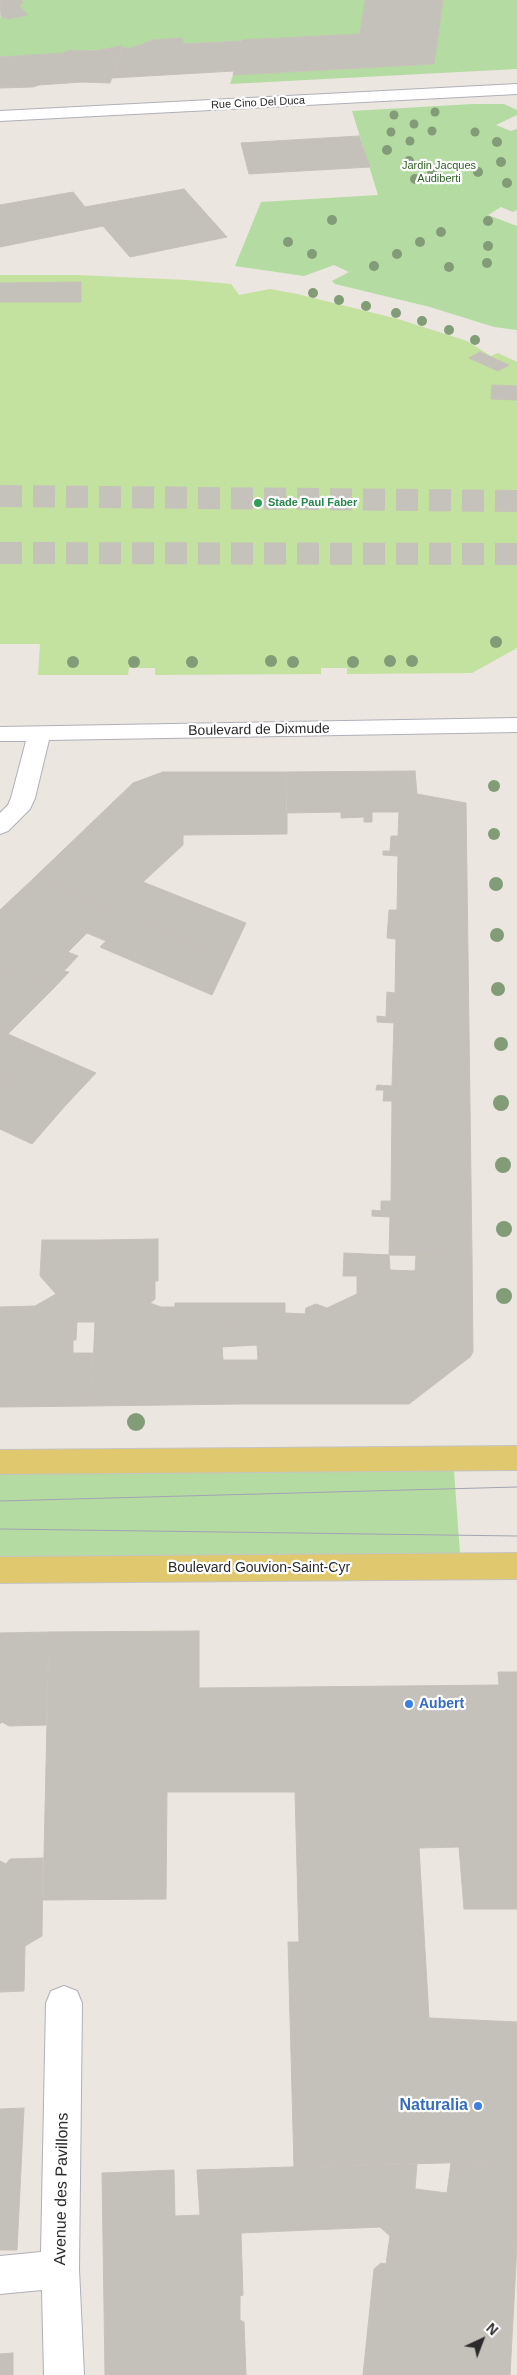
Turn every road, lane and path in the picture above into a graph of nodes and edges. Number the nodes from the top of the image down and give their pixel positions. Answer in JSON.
{"nodes":[{"id":1,"x":517,"y":89,"type":"edge"},
{"id":2,"x":0,"y":116,"type":"edge"},
{"id":3,"x":517,"y":725,"type":"edge"},
{"id":4,"x":0,"y":734,"type":"edge"},
{"id":5,"x":39,"y":734,"type":"junction"},
{"id":6,"x":0,"y":826,"type":"edge"},
{"id":7,"x":517,"y":1458,"type":"edge"},
{"id":8,"x":0,"y":1462,"type":"edge"},
{"id":9,"x":517,"y":1566,"type":"edge"},
{"id":10,"x":0,"y":1570,"type":"edge"},
{"id":11,"x":64,"y":2003,"type":"dead end"},
{"id":12,"x":60,"y":2269,"type":"junction"},
{"id":13,"x":0,"y":2275,"type":"edge"},
{"id":14,"x":64,"y":2375,"type":"edge"}],
"edges":[{"from":1,"to":2,"type":"street","name":"Rue Cino Del Duca"},
{"from":3,"to":5,"type":"street","name":"Boulevard de Dixmude"},
{"from":4,"to":5,"type":"street","name":"Boulevard de Dixmude"},
{"from":5,"to":6,"type":"street"},
{"from":7,"to":8,"type":"main road"},
{"from":9,"to":10,"type":"main road","name":"Boulevard Gouvion-Saint-Cyr"},
{"from":11,"to":12,"type":"street","name":"Avenue des Pavillons"},
{"from":12,"to":13,"type":"street"},
{"from":12,"to":14,"type":"street","name":"Avenue des Pavillons"}]}
